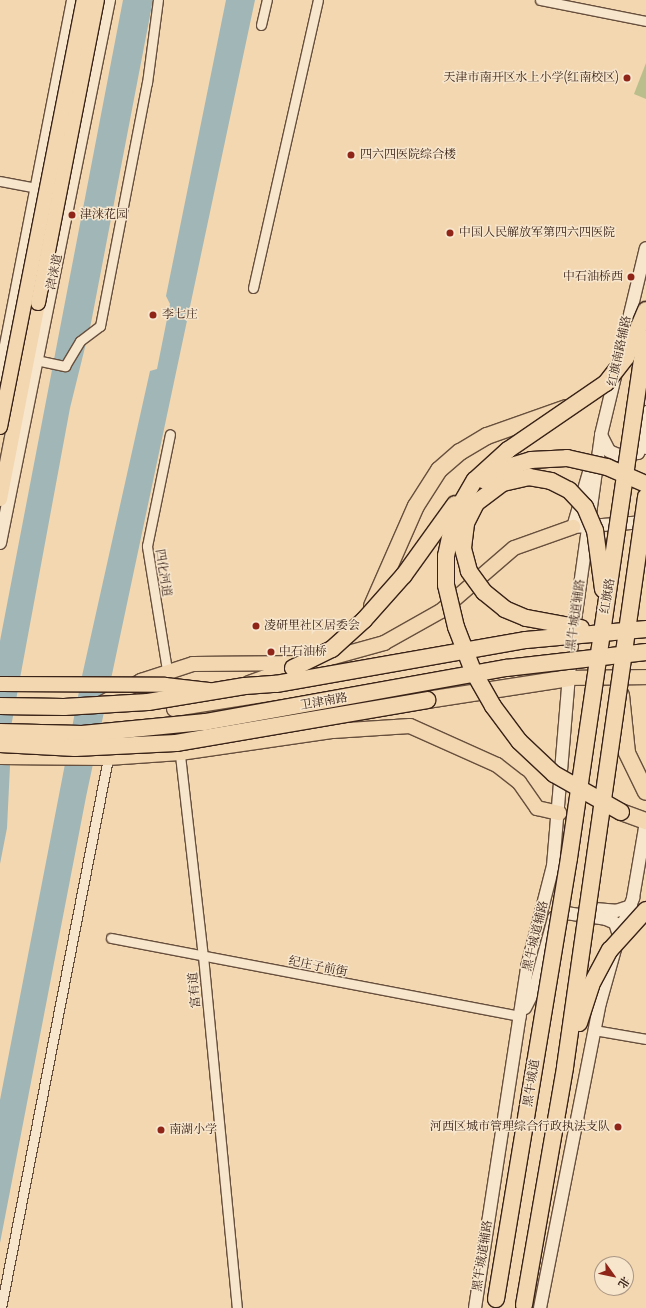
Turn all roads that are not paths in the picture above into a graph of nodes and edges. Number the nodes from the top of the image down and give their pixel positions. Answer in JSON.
{"nodes":[{"id":1,"x":73,"y":0,"type":"edge"},
{"id":2,"x":84,"y":0,"type":"edge"},
{"id":3,"x":97,"y":0,"type":"edge"},
{"id":4,"x":109,"y":0,"type":"edge"},
{"id":5,"x":158,"y":0,"type":"edge"},
{"id":6,"x":267,"y":0,"type":"edge"},
{"id":7,"x":318,"y":0,"type":"edge"},
{"id":8,"x":540,"y":0,"type":"edge"},
{"id":9,"x":646,"y":21,"type":"edge"},
{"id":10,"x":261,"y":25,"type":"dead end"},
{"id":11,"x":0,"y":181,"type":"edge"},
{"id":12,"x":36,"y":188,"type":"junction"},
{"id":13,"x":71,"y":194,"type":"junction"},
{"id":14,"x":646,"y":248,"type":"edge"},
{"id":15,"x":641,"y":286,"type":"edge"},
{"id":16,"x":252,"y":288,"type":"dead end"},
{"id":17,"x":646,"y":310,"type":"edge"},
{"id":18,"x":646,"y":335,"type":"edge"},
{"id":19,"x":40,"y":361,"type":"junction"},
{"id":20,"x":0,"y":376,"type":"edge"},
{"id":21,"x":580,"y":402,"type":"junction"},
{"id":22,"x":646,"y":412,"type":"edge"},
{"id":23,"x":0,"y":426,"type":"edge"},
{"id":24,"x":170,"y":434,"type":"dead end"},
{"id":25,"x":601,"y":435,"type":"junction"},
{"id":26,"x":645,"y":445,"type":"edge"},
{"id":27,"x":599,"y":455,"type":"junction"},
{"id":28,"x":646,"y":484,"type":"edge"},
{"id":29,"x":646,"y":497,"type":"edge"},
{"id":30,"x":0,"y":499,"type":"edge"},
{"id":31,"x":646,"y":522,"type":"edge"},
{"id":32,"x":588,"y":524,"type":"junction"},
{"id":33,"x":573,"y":527,"type":"junction"},
{"id":34,"x":0,"y":543,"type":"edge"},
{"id":35,"x":364,"y":620,"type":"junction"},
{"id":36,"x":606,"y":627,"type":"junction"},
{"id":37,"x":646,"y":629,"type":"edge"},
{"id":38,"x":646,"y":652,"type":"edge"},
{"id":39,"x":573,"y":653,"type":"junction"},
{"id":40,"x":646,"y":663,"type":"edge"},
{"id":41,"x":167,"y":670,"type":"junction"},
{"id":42,"x":646,"y":677,"type":"edge"},
{"id":43,"x":569,"y":678,"type":"junction"},
{"id":44,"x":0,"y":684,"type":"edge"},
{"id":45,"x":215,"y":691,"type":"junction"},
{"id":46,"x":621,"y":691,"type":"junction"},
{"id":47,"x":244,"y":693,"type":"junction"},
{"id":48,"x":0,"y":706,"type":"edge"},
{"id":49,"x":174,"y":709,"type":"junction"},
{"id":50,"x":0,"y":712,"type":"edge"},
{"id":51,"x":0,"y":732,"type":"edge"},
{"id":52,"x":0,"y":744,"type":"edge"},
{"id":53,"x":180,"y":753,"type":"junction"},
{"id":54,"x":0,"y":757,"type":"edge"},
{"id":55,"x":108,"y":758,"type":"junction"},
{"id":56,"x":646,"y":792,"type":"edge"},
{"id":57,"x":559,"y":813,"type":"junction"},
{"id":58,"x":646,"y":821,"type":"edge"},
{"id":59,"x":569,"y":858,"type":"joint"},
{"id":60,"x":551,"y":879,"type":"junction"},
{"id":61,"x":642,"y":909,"type":"edge"},
{"id":62,"x":618,"y":935,"type":"junction"},
{"id":63,"x":111,"y":938,"type":"dead end"},
{"id":64,"x":204,"y":956,"type":"junction"},
{"id":65,"x":521,"y":1016,"type":"junction"},
{"id":66,"x":594,"y":1030,"type":"junction"},
{"id":67,"x":646,"y":1039,"type":"edge"},
{"id":68,"x":565,"y":1067,"type":"junction"},
{"id":69,"x":495,"y":1305,"type":"edge"},
{"id":70,"x":523,"y":1306,"type":"edge"},
{"id":71,"x":0,"y":1308,"type":"edge"},
{"id":72,"x":237,"y":1308,"type":"edge"},
{"id":73,"x":475,"y":1308,"type":"edge"},
{"id":74,"x":540,"y":1308,"type":"edge"}],
"edges":[{"from":1,"to":12,"type":"main road"},
{"from":2,"to":23,"type":"main road","bridge":true},
{"from":3,"to":30,"type":"main road","bridge":true},
{"from":4,"to":13,"type":"main road","name":"津涞道"},
{"from":5,"to":19,"type":"street"},
{"from":6,"to":10,"type":"street"},
{"from":7,"to":16,"type":"street"},
{"from":8,"to":9,"type":"street"},
{"from":11,"to":12,"type":"street"},
{"from":12,"to":13,"type":"street"},
{"from":12,"to":20,"type":"main road"},
{"from":13,"to":19,"type":"main road","name":"津涞道"},
{"from":14,"to":15,"type":"main road","name":"红旗南路辅路"},
{"from":15,"to":25,"type":"main road","name":"红旗南路辅路"},
{"from":17,"to":21,"type":"highway","bridge":true},
{"from":18,"to":36,"type":"highway","name":"红旗路","bridge":true},
{"from":19,"to":34,"type":"main road","name":"津涞道"},
{"from":21,"to":35,"type":"highway","bridge":true},
{"from":21,"to":58,"type":"highway","bridge":true},
{"from":22,"to":26,"type":"main road"},
{"from":24,"to":41,"type":"street","name":"四化河道"},
{"from":25,"to":26,"type":"main road"},
{"from":25,"to":27,"type":"main road","name":"红旗南路辅路"},
{"from":27,"to":32,"type":"main road","name":"红旗南路辅路"},
{"from":27,"to":33,"type":"main road"},
{"from":28,"to":35,"type":"highway","bridge":true},
{"from":29,"to":46,"type":"highway","name":"红旗路","bridge":true},
{"from":31,"to":32,"type":"main road"},
{"from":32,"to":33,"type":"main road"},
{"from":32,"to":39,"type":"main road","name":"黑牛城道辅路"},
{"from":33,"to":41,"type":"main road"},
{"from":35,"to":47,"type":"highway","bridge":true},
{"from":36,"to":36,"type":"highway","bridge":true},
{"from":36,"to":37,"type":"highway","bridge":true},
{"from":36,"to":47,"type":"highway","bridge":true},
{"from":36,"to":59,"type":"highway","name":"红旗路","bridge":true},
{"from":38,"to":39,"type":"highway","name":"卫津南路","bridge":true},
{"from":39,"to":40,"type":"highway","bridge":true},
{"from":39,"to":43,"type":"main road","name":"黑牛城道辅路"},
{"from":39,"to":47,"type":"main road"},
{"from":39,"to":51,"type":"highway","name":"卫津南路","bridge":true},
{"from":41,"to":49,"type":"street","name":"富有道"},
{"from":41,"to":50,"type":"main road","bridge":true},
{"from":42,"to":43,"type":"main road"},
{"from":43,"to":52,"type":"highway","bridge":true},
{"from":43,"to":57,"type":"main road","name":"黑牛城道辅路"},
{"from":44,"to":45,"type":"main road","bridge":true},
{"from":45,"to":47,"type":"highway","bridge":true},
{"from":45,"to":48,"type":"highway","bridge":true},
{"from":46,"to":56,"type":"highway"},
{"from":46,"to":68,"type":"highway","name":"红旗路","bridge":true},
{"from":47,"to":49,"type":"main road"},
{"from":47,"to":53,"type":"main road"},
{"from":49,"to":53,"type":"street","name":"富有道"},
{"from":53,"to":55,"type":"main road"},
{"from":53,"to":57,"type":"main road"},
{"from":53,"to":64,"type":"street","name":"富有道"},
{"from":54,"to":55,"type":"main road"},
{"from":55,"to":71,"type":"street"},
{"from":57,"to":60,"type":"main road","name":"黑牛城道辅路"},
{"from":58,"to":61,"type":"main road"},
{"from":59,"to":69,"type":"highway","name":"黑牛城道","bridge":true},
{"from":60,"to":61,"type":"main road"},
{"from":60,"to":65,"type":"main road","name":"黑牛城道辅路"},
{"from":61,"to":62,"type":"main road"},
{"from":61,"to":68,"type":"highway","bridge":true},
{"from":62,"to":65,"type":"main road"},
{"from":62,"to":66,"type":"main road"},
{"from":63,"to":64,"type":"street","name":"纪庄子前街"},
{"from":64,"to":65,"type":"street","name":"纪庄子前街"},
{"from":64,"to":72,"type":"street","name":"富有道"},
{"from":65,"to":73,"type":"main road","name":"黑牛城道辅路"},
{"from":66,"to":67,"type":"street"},
{"from":66,"to":74,"type":"main road"},
{"from":68,"to":70,"type":"highway","bridge":true}]}
